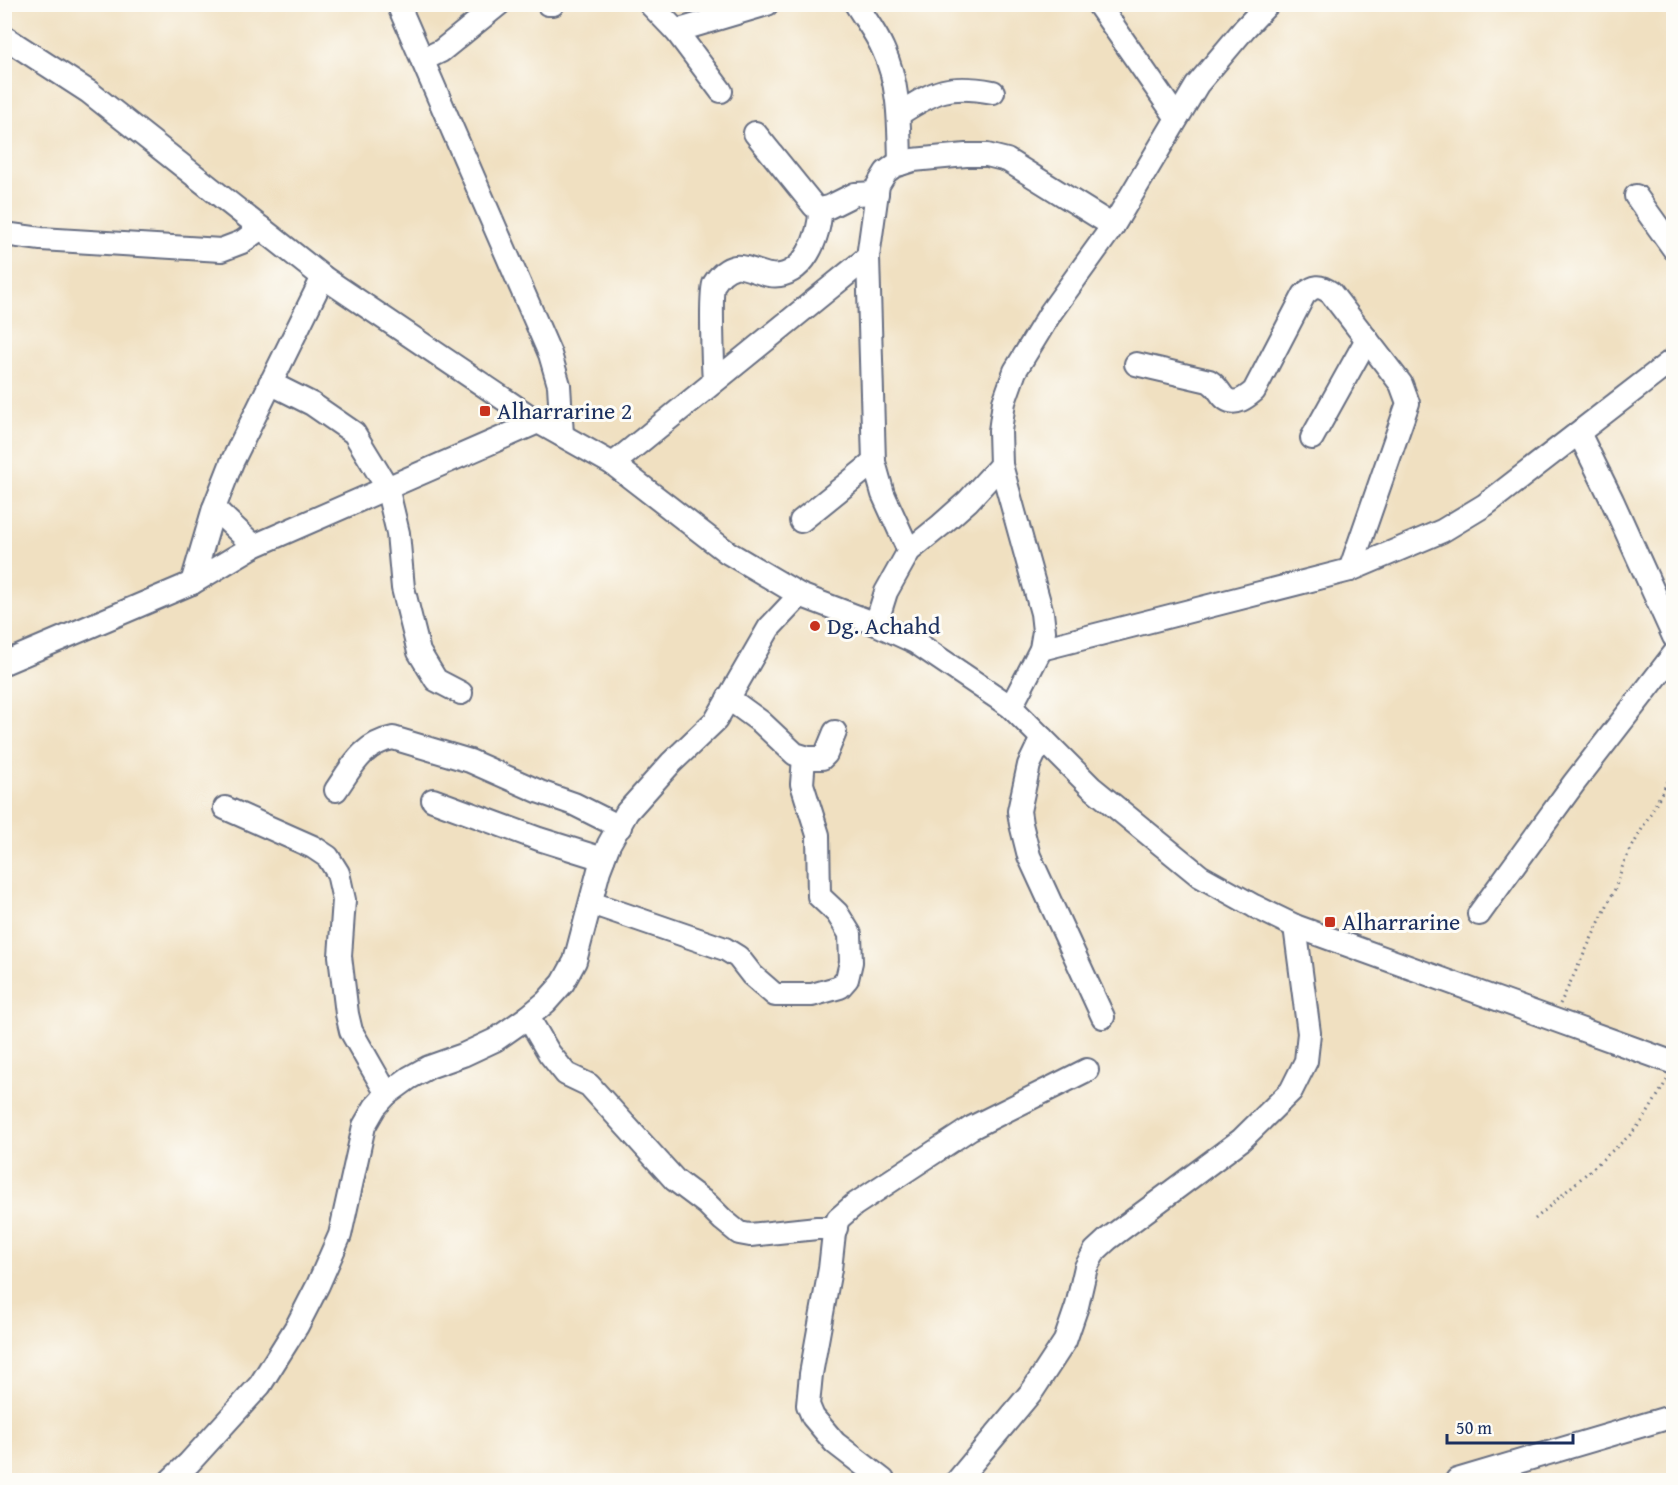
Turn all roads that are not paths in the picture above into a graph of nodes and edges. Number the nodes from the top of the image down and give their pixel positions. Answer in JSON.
{"nodes":[{"id":1,"x":398,"y":4,"type":"edge"},
{"id":2,"x":499,"y":4,"type":"edge"},
{"id":3,"x":548,"y":4,"type":"edge"},
{"id":4,"x":553,"y":4,"type":"edge"},
{"id":5,"x":650,"y":4,"type":"edge"},
{"id":6,"x":767,"y":4,"type":"edge"},
{"id":7,"x":856,"y":4,"type":"edge"},
{"id":8,"x":1098,"y":4,"type":"edge"},
{"id":9,"x":1268,"y":4,"type":"edge"},
{"id":10,"x":676,"y":31,"type":"junction"},
{"id":11,"x":4,"y":37,"type":"edge"},
{"id":12,"x":422,"y":60,"type":"junction"},
{"id":13,"x":721,"y":91,"type":"dead end"},
{"id":14,"x":993,"y":92,"type":"dead end"},
{"id":15,"x":899,"y":114,"type":"junction"},
{"id":16,"x":1178,"y":118,"type":"junction"},
{"id":17,"x":755,"y":133,"type":"dead end"},
{"id":18,"x":900,"y":164,"type":"junction"},
{"id":19,"x":877,"y":193,"type":"junction"},
{"id":20,"x":1636,"y":196,"type":"dead end"},
{"id":21,"x":820,"y":209,"type":"junction"},
{"id":22,"x":1113,"y":226,"type":"junction"},
{"id":23,"x":261,"y":228,"type":"junction"},
{"id":24,"x":4,"y":234,"type":"edge"},
{"id":25,"x":1674,"y":249,"type":"edge"},
{"id":26,"x":868,"y":256,"type":"junction"},
{"id":27,"x":323,"y":277,"type":"junction"},
{"id":28,"x":1367,"y":339,"type":"junction"},
{"id":29,"x":1674,"y":359,"type":"edge"},
{"id":30,"x":1136,"y":364,"type":"dead end"},
{"id":31,"x":714,"y":381,"type":"junction"},
{"id":32,"x":270,"y":383,"type":"junction"},
{"id":33,"x":538,"y":422,"type":"junction"},
{"id":34,"x":1579,"y":433,"type":"junction"},
{"id":35,"x":561,"y":435,"type":"junction"},
{"id":36,"x":1312,"y":438,"type":"dead end"},
{"id":37,"x":874,"y":462,"type":"junction"},
{"id":38,"x":613,"y":464,"type":"junction"},
{"id":39,"x":1000,"y":465,"type":"junction"},
{"id":40,"x":387,"y":487,"type":"junction"},
{"id":41,"x":214,"y":508,"type":"junction"},
{"id":42,"x":801,"y":521,"type":"dead end"},
{"id":43,"x":254,"y":546,"type":"junction"},
{"id":44,"x":909,"y":551,"type":"junction"},
{"id":45,"x":1350,"y":570,"type":"junction"},
{"id":46,"x":192,"y":583,"type":"junction"},
{"id":47,"x":800,"y":595,"type":"junction"},
{"id":48,"x":876,"y":624,"type":"junction"},
{"id":49,"x":1674,"y":637,"type":"edge"},
{"id":50,"x":1041,"y":649,"type":"junction"},
{"id":51,"x":1674,"y":654,"type":"edge"},
{"id":52,"x":4,"y":663,"type":"edge"},
{"id":53,"x":461,"y":693,"type":"dead end"},
{"id":54,"x":728,"y":698,"type":"junction"},
{"id":55,"x":1011,"y":707,"type":"junction"},
{"id":56,"x":835,"y":732,"type":"dead end"},
{"id":57,"x":1042,"y":738,"type":"junction"},
{"id":58,"x":804,"y":757,"type":"junction"},
{"id":59,"x":336,"y":790,"type":"dead end"},
{"id":60,"x":433,"y":800,"type":"dead end"},
{"id":61,"x":225,"y":808,"type":"dead end"},
{"id":62,"x":620,"y":827,"type":"junction"},
{"id":63,"x":603,"y":859,"type":"junction"},
{"id":64,"x":591,"y":903,"type":"junction"},
{"id":65,"x":1479,"y":914,"type":"dead end"},
{"id":66,"x":1295,"y":926,"type":"junction"},
{"id":67,"x":528,"y":1017,"type":"junction"},
{"id":68,"x":1103,"y":1017,"type":"dead end"},
{"id":69,"x":1087,"y":1070,"type":"dead end"},
{"id":70,"x":1671,"y":1070,"type":"edge"},
{"id":71,"x":387,"y":1094,"type":"junction"},
{"id":72,"x":836,"y":1228,"type":"junction"},
{"id":73,"x":1674,"y":1416,"type":"edge"},
{"id":74,"x":171,"y":1480,"type":"edge"},
{"id":75,"x":883,"y":1480,"type":"edge"},
{"id":76,"x":958,"y":1480,"type":"edge"},
{"id":77,"x":1457,"y":1480,"type":"edge"}],
"edges":[{"from":1,"to":12,"type":"street"},
{"from":2,"to":12,"type":"street"},
{"from":3,"to":4,"type":"street"},
{"from":5,"to":10,"type":"street"},
{"from":6,"to":10,"type":"street"},
{"from":7,"to":15,"type":"street"},
{"from":8,"to":16,"type":"street"},
{"from":9,"to":16,"type":"street"},
{"from":10,"to":13,"type":"street"},
{"from":11,"to":23,"type":"street"},
{"from":12,"to":35,"type":"street"},
{"from":14,"to":15,"type":"street"},
{"from":15,"to":18,"type":"street"},
{"from":16,"to":22,"type":"street"},
{"from":17,"to":21,"type":"street"},
{"from":18,"to":19,"type":"street"},
{"from":18,"to":22,"type":"street"},
{"from":19,"to":21,"type":"street"},
{"from":19,"to":26,"type":"street"},
{"from":20,"to":25,"type":"street"},
{"from":21,"to":31,"type":"street"},
{"from":22,"to":39,"type":"street"},
{"from":23,"to":24,"type":"street"},
{"from":23,"to":27,"type":"street"},
{"from":26,"to":31,"type":"street"},
{"from":26,"to":37,"type":"street"},
{"from":27,"to":32,"type":"street"},
{"from":27,"to":33,"type":"street"},
{"from":28,"to":30,"type":"street"},
{"from":28,"to":36,"type":"street"},
{"from":28,"to":45,"type":"street"},
{"from":29,"to":34,"type":"street"},
{"from":31,"to":38,"type":"street"},
{"from":32,"to":40,"type":"street"},
{"from":32,"to":41,"type":"street"},
{"from":33,"to":35,"type":"street"},
{"from":33,"to":40,"type":"street"},
{"from":34,"to":45,"type":"street"},
{"from":34,"to":49,"type":"street"},
{"from":35,"to":38,"type":"street"},
{"from":37,"to":42,"type":"street"},
{"from":37,"to":44,"type":"street"},
{"from":38,"to":47,"type":"street"},
{"from":39,"to":44,"type":"street"},
{"from":39,"to":50,"type":"street"},
{"from":40,"to":43,"type":"street"},
{"from":40,"to":53,"type":"street"},
{"from":41,"to":43,"type":"street"},
{"from":41,"to":46,"type":"street"},
{"from":43,"to":46,"type":"street"},
{"from":44,"to":48,"type":"street"},
{"from":45,"to":50,"type":"street"},
{"from":46,"to":52,"type":"street"},
{"from":47,"to":48,"type":"street"},
{"from":47,"to":54,"type":"street"},
{"from":48,"to":55,"type":"street"},
{"from":50,"to":55,"type":"street"},
{"from":51,"to":65,"type":"street"},
{"from":54,"to":58,"type":"street"},
{"from":54,"to":62,"type":"street"},
{"from":55,"to":57,"type":"street"},
{"from":56,"to":58,"type":"street"},
{"from":57,"to":66,"type":"street"},
{"from":57,"to":68,"type":"street"},
{"from":58,"to":64,"type":"street"},
{"from":59,"to":62,"type":"street"},
{"from":60,"to":63,"type":"street"},
{"from":61,"to":71,"type":"street"},
{"from":62,"to":63,"type":"street"},
{"from":63,"to":64,"type":"street"},
{"from":64,"to":67,"type":"street"},
{"from":66,"to":70,"type":"street"},
{"from":66,"to":76,"type":"street"},
{"from":67,"to":71,"type":"street"},
{"from":67,"to":72,"type":"street"},
{"from":69,"to":72,"type":"street"},
{"from":71,"to":74,"type":"street"},
{"from":72,"to":75,"type":"street"},
{"from":73,"to":77,"type":"street"}]}
